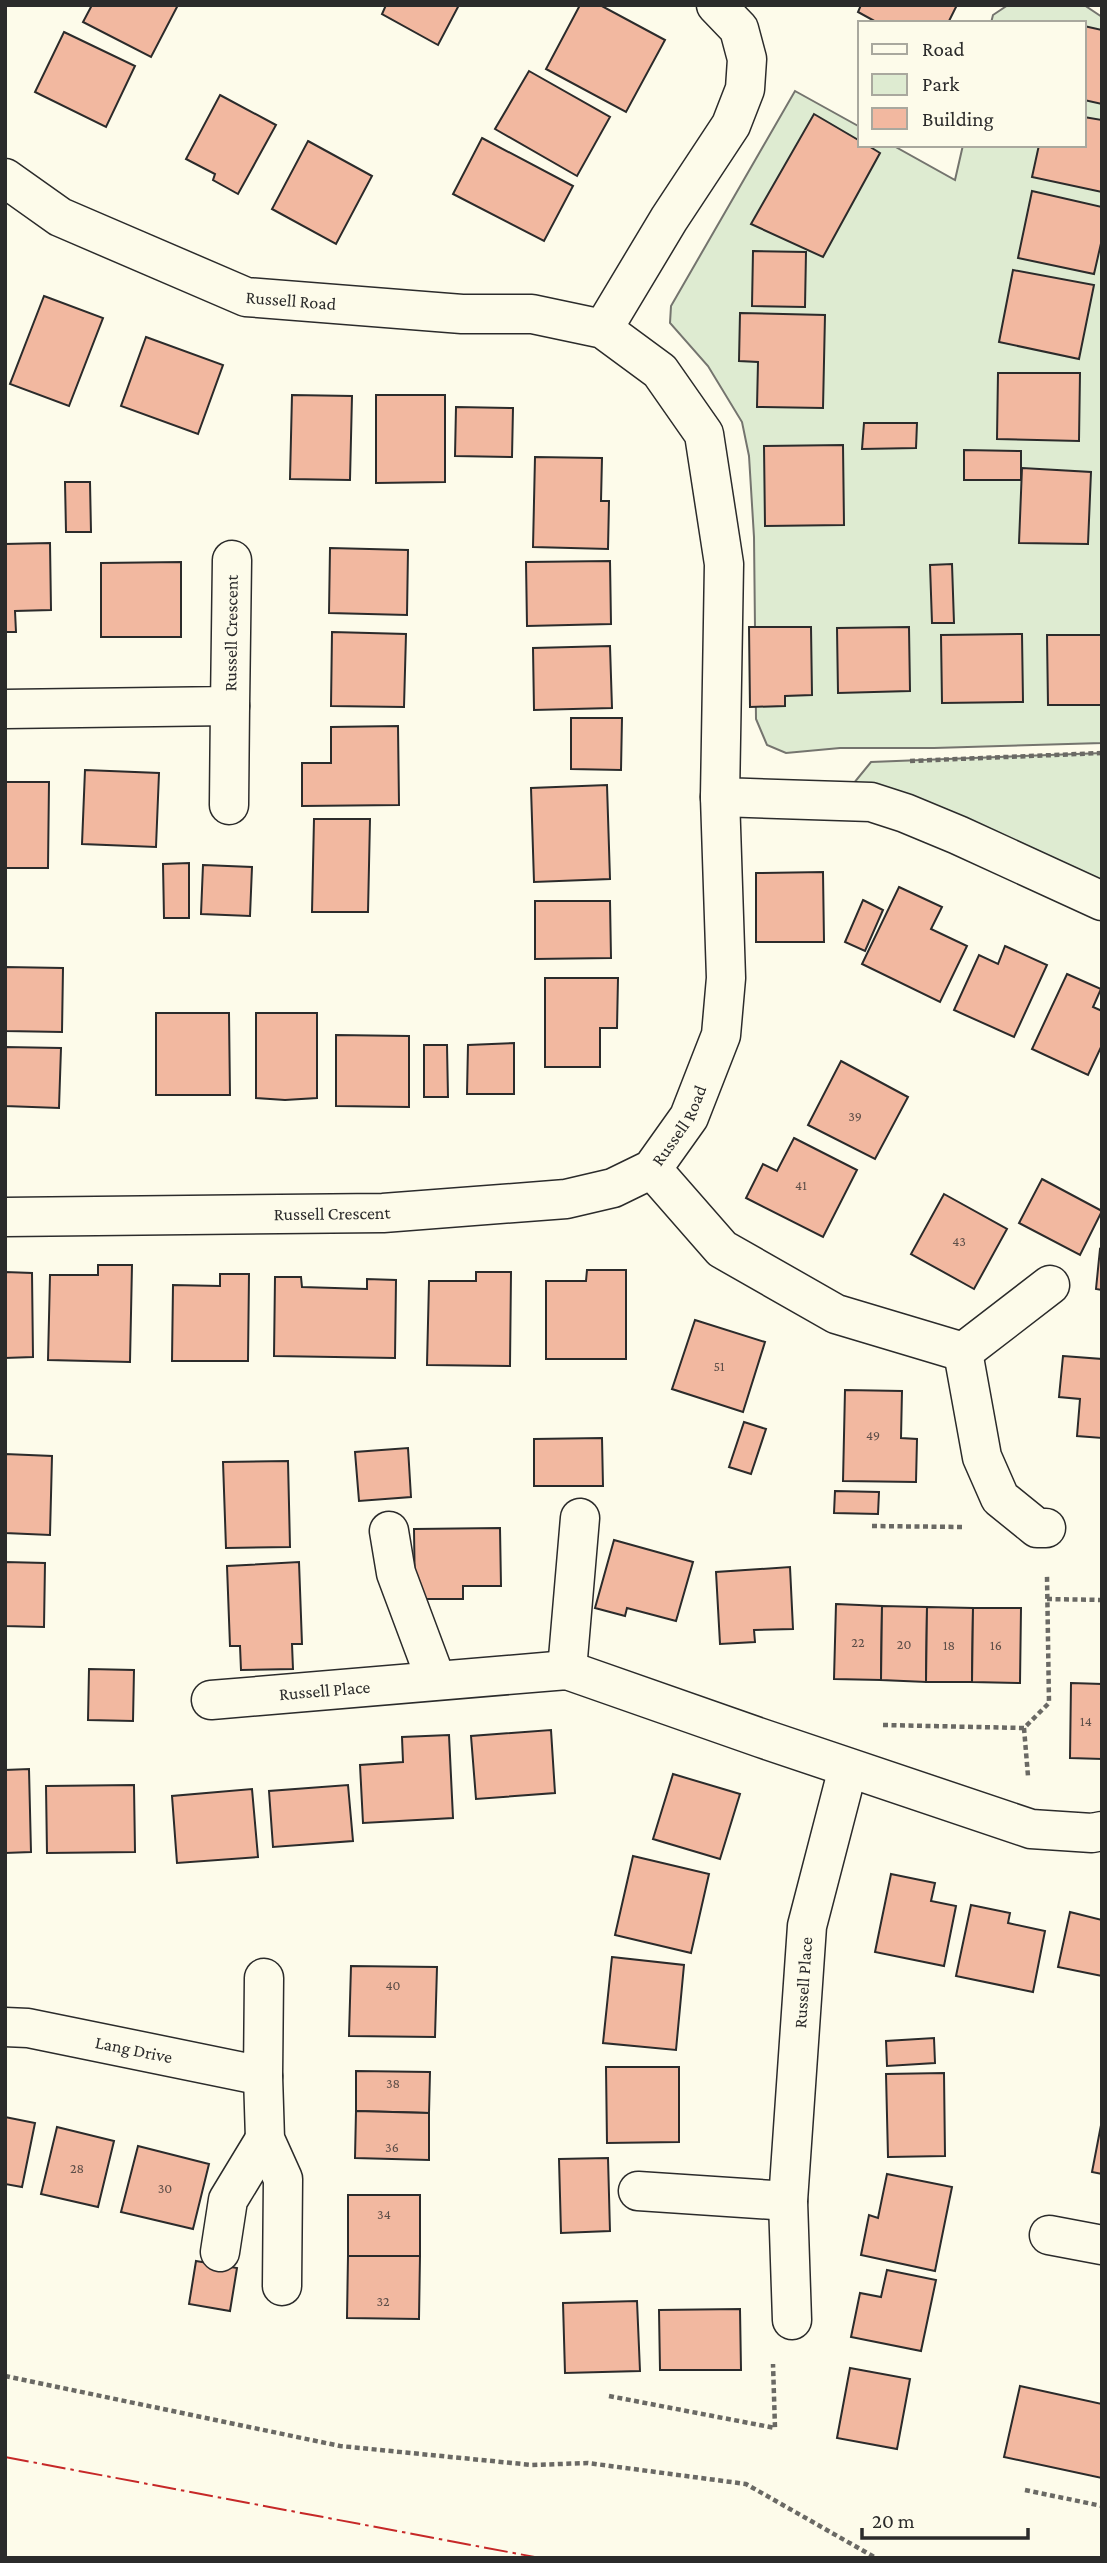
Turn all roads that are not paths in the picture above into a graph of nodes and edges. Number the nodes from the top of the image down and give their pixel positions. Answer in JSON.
{"nodes":[{"id":1,"x":716,"y":5,"type":"edge"},
{"id":2,"x":5,"y":178,"type":"edge"},
{"id":3,"x":603,"y":329,"type":"junction"},
{"id":4,"x":232,"y":560,"type":"dead end"},
{"id":5,"x":230,"y":706,"type":"junction"},
{"id":6,"x":5,"y":709,"type":"edge"},
{"id":7,"x":720,"y":797,"type":"junction"},
{"id":8,"x":229,"y":805,"type":"dead end"},
{"id":9,"x":1102,"y":901,"type":"edge"},
{"id":10,"x":652,"y":1169,"type":"junction"},
{"id":11,"x":5,"y":1217,"type":"edge"},
{"id":12,"x":1050,"y":1285,"type":"dead end"},
{"id":13,"x":963,"y":1352,"type":"junction"},
{"id":14,"x":580,"y":1518,"type":"dead end"},
{"id":15,"x":1046,"y":1528,"type":"road end"},
{"id":16,"x":389,"y":1531,"type":"dead end"},
{"id":17,"x":567,"y":1670,"type":"junction"},
{"id":18,"x":436,"y":1680,"type":"junction"},
{"id":19,"x":211,"y":1700,"type":"dead end"},
{"id":20,"x":848,"y":1768,"type":"junction"},
{"id":21,"x":1102,"y":1831,"type":"edge"},
{"id":22,"x":264,"y":1978,"type":"dead end"},
{"id":23,"x":5,"y":2027,"type":"edge"},
{"id":24,"x":263,"y":2076,"type":"junction"},
{"id":25,"x":265,"y":2139,"type":"junction"},
{"id":26,"x":638,"y":2191,"type":"dead end"},
{"id":27,"x":788,"y":2201,"type":"junction"},
{"id":28,"x":1049,"y":2235,"type":"dead end"},
{"id":29,"x":1102,"y":2245,"type":"edge"},
{"id":30,"x":219,"y":2252,"type":"dead end"},
{"id":31,"x":282,"y":2286,"type":"dead end"},
{"id":32,"x":792,"y":2320,"type":"road end"}],
"edges":[{"from":1,"to":3,"type":"street"},
{"from":2,"to":3,"type":"street","name":"Russell Road"},
{"from":3,"to":7,"type":"street","name":"Russell Road"},
{"from":4,"to":5,"type":"street","name":"Russell Crescent"},
{"from":5,"to":6,"type":"street","name":"Russell Crescent"},
{"from":5,"to":8,"type":"street","name":"Russell Crescent"},
{"from":7,"to":9,"type":"street"},
{"from":7,"to":10,"type":"street","name":"Russell Road"},
{"from":10,"to":11,"type":"street","name":"Russell Crescent"},
{"from":10,"to":13,"type":"street","name":"Russell Road"},
{"from":12,"to":13,"type":"street"},
{"from":13,"to":15,"type":"street"},
{"from":14,"to":17,"type":"street"},
{"from":16,"to":18,"type":"street"},
{"from":17,"to":18,"type":"street","name":"Russell Place"},
{"from":17,"to":20,"type":"street","name":"Russell Place"},
{"from":18,"to":19,"type":"street","name":"Russell Place"},
{"from":20,"to":21,"type":"street","name":"Russell Place"},
{"from":20,"to":27,"type":"street","name":"Russell Place"},
{"from":22,"to":24,"type":"street"},
{"from":23,"to":24,"type":"street","name":"Lang Drive"},
{"from":24,"to":25,"type":"street"},
{"from":25,"to":30,"type":"street"},
{"from":25,"to":31,"type":"street"},
{"from":26,"to":27,"type":"street"},
{"from":27,"to":32,"type":"street","name":"Russell Place"},
{"from":28,"to":29,"type":"street"}]}
